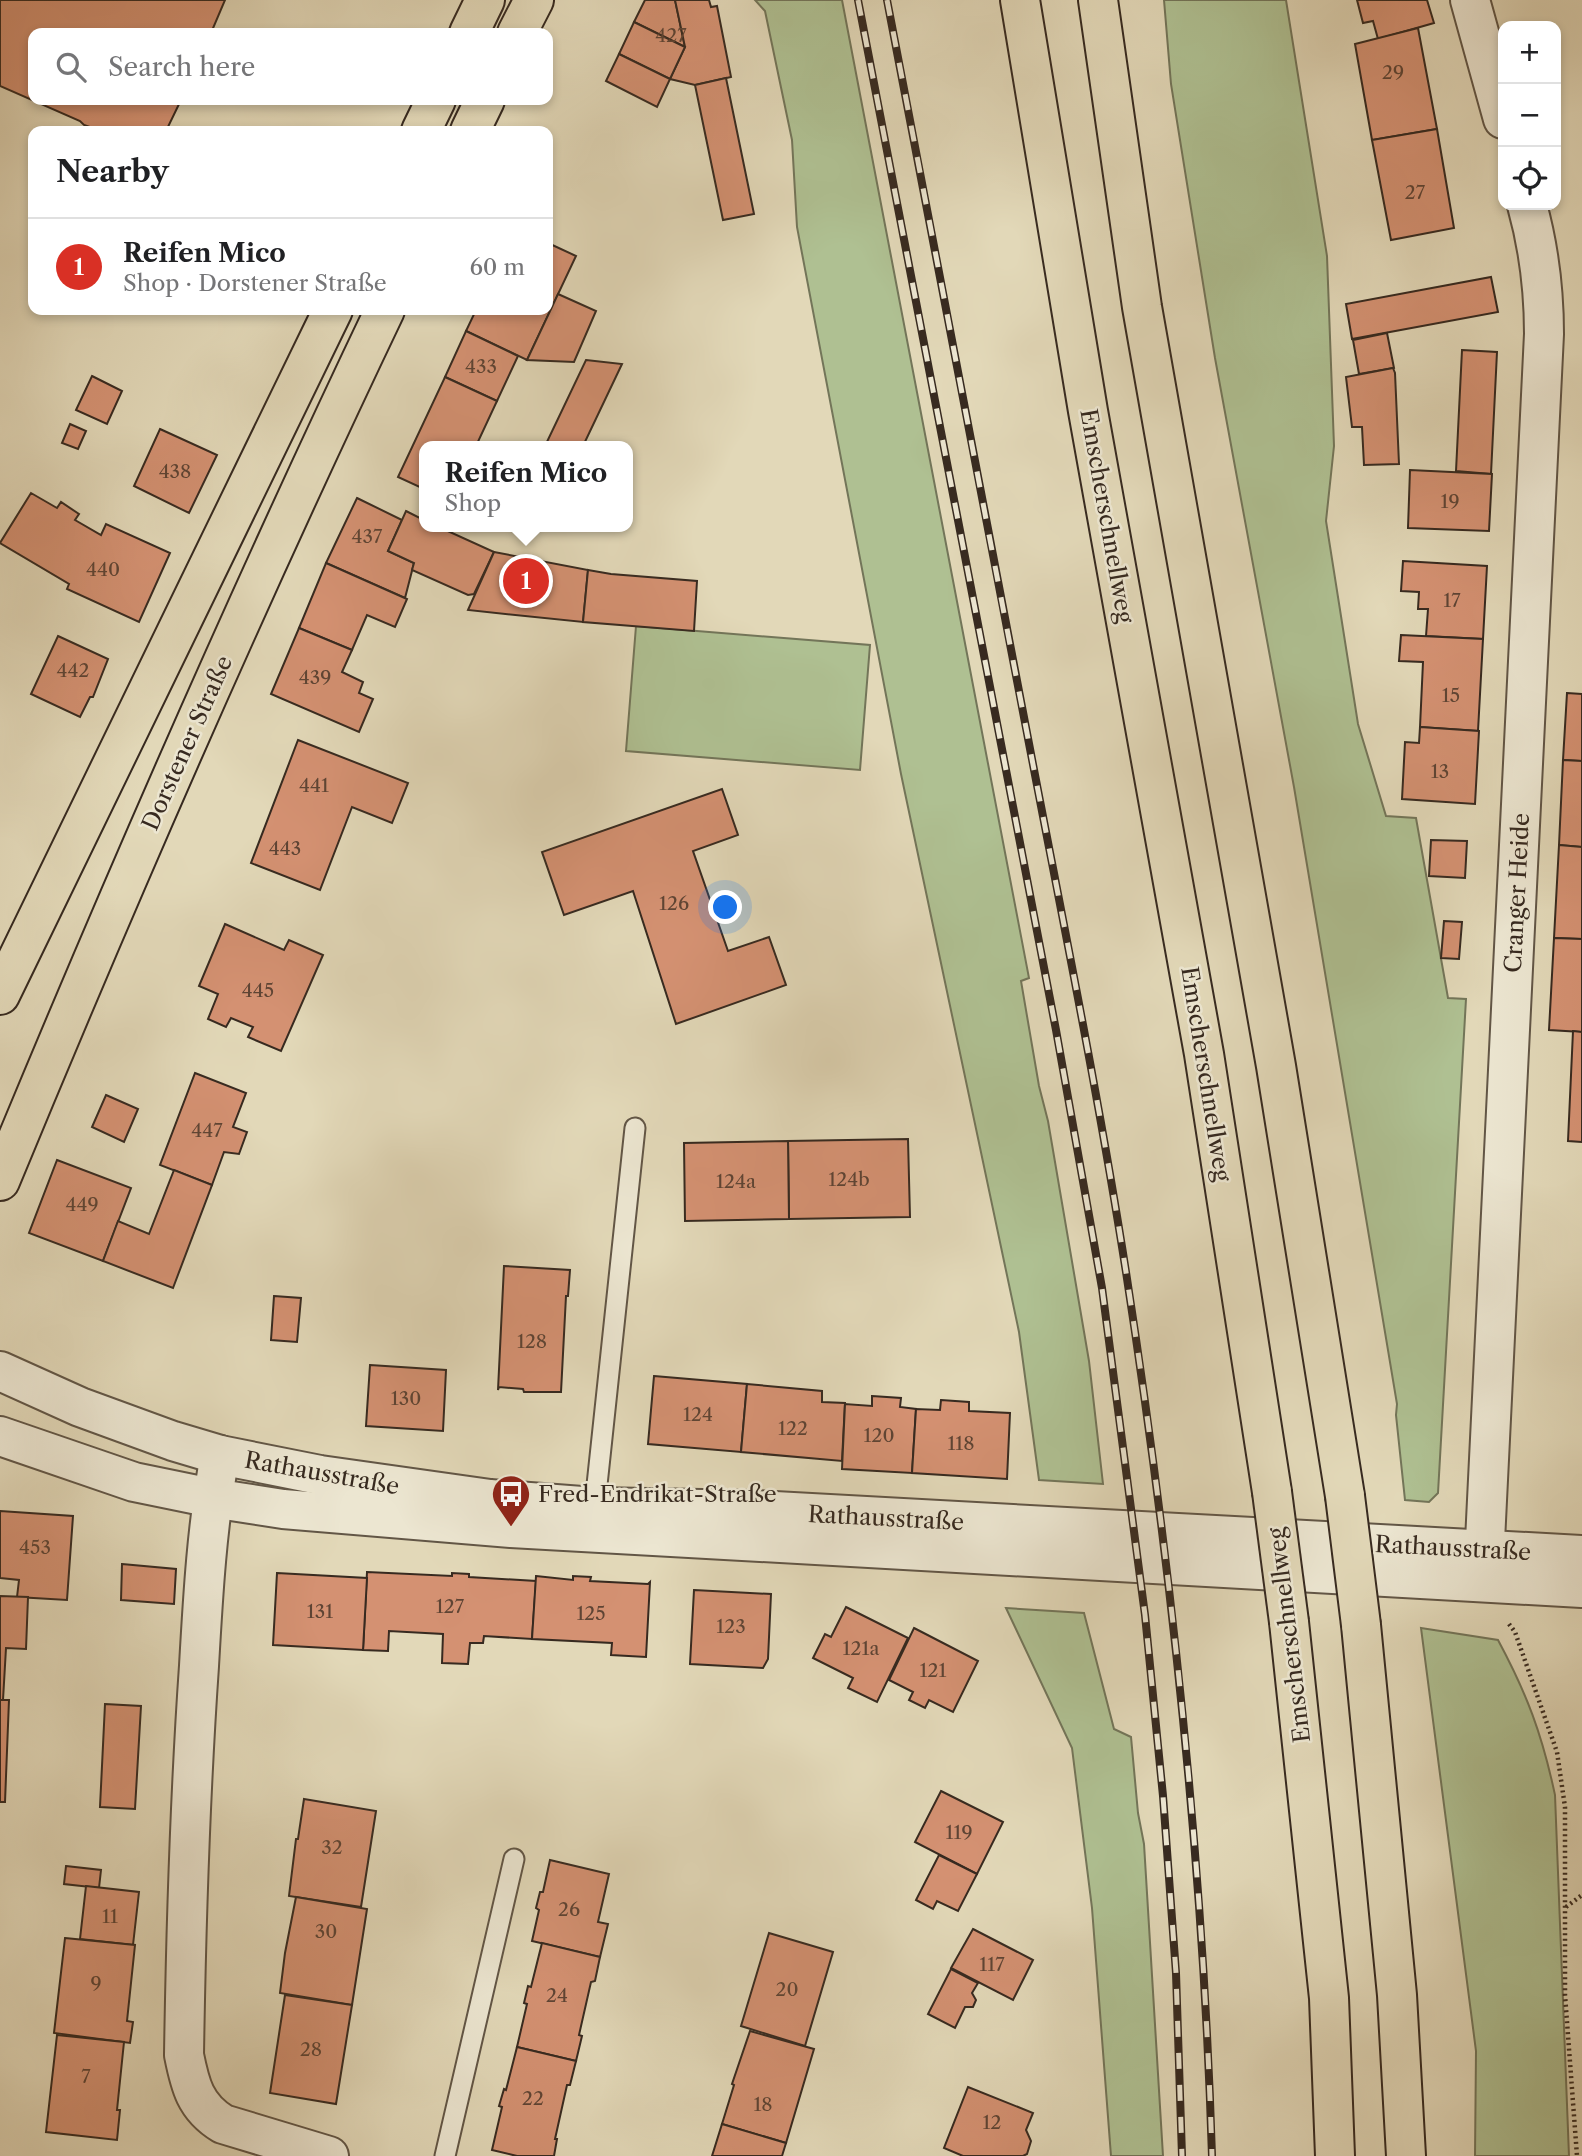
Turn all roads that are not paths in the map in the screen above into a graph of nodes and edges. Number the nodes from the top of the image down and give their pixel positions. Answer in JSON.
{"nodes":[{"id":1,"x":485,"y":0,"type":"edge"},
{"id":2,"x":534,"y":0,"type":"edge"},
{"id":3,"x":1020,"y":0,"type":"edge"},
{"id":4,"x":1098,"y":0,"type":"edge"},
{"id":5,"x":1476,"y":1,"type":"edge"},
{"id":6,"x":471,"y":28,"type":"edge"},
{"id":7,"x":520,"y":28,"type":"edge"},
{"id":8,"x":1498,"y":97,"type":"edge"},
{"id":9,"x":434,"y":105,"type":"edge"},
{"id":10,"x":483,"y":105,"type":"edge"},
{"id":11,"x":423,"y":126,"type":"edge"},
{"id":12,"x":472,"y":126,"type":"edge"},
{"id":13,"x":1528,"y":210,"type":"edge"},
{"id":14,"x":331,"y":315,"type":"edge"},
{"id":15,"x":383,"y":315,"type":"edge"},
{"id":16,"x":0,"y":995,"type":"edge"},
{"id":17,"x":635,"y":1128,"type":"dead end"},
{"id":18,"x":0,"y":1181,"type":"edge"},
{"id":19,"x":0,"y":1371,"type":"edge"},
{"id":20,"x":0,"y":1436,"type":"edge"},
{"id":21,"x":220,"y":1455,"type":"junction"},
{"id":22,"x":212,"y":1498,"type":"junction"},
{"id":23,"x":593,"y":1520,"type":"junction"},
{"id":24,"x":1582,"y":1555,"type":"edge"},
{"id":25,"x":1484,"y":1566,"type":"junction"},
{"id":26,"x":1582,"y":1588,"type":"edge"},
{"id":27,"x":514,"y":1859,"type":"dead end"},
{"id":28,"x":329,"y":2156,"type":"edge"},
{"id":29,"x":444,"y":2156,"type":"edge"},
{"id":30,"x":1335,"y":2156,"type":"edge"},
{"id":31,"x":1406,"y":2156,"type":"edge"}],
"edges":[{"from":1,"to":6,"type":"main road"},
{"from":2,"to":7,"type":"main road"},
{"from":3,"to":30,"type":"main road","name":"Emscherschnellweg","bridge":true},
{"from":4,"to":31,"type":"main road","bridge":true},
{"from":5,"to":8,"type":"street"},
{"from":9,"to":11,"type":"main road"},
{"from":10,"to":12,"type":"main road"},
{"from":13,"to":25,"type":"street","name":"Cranger Heide"},
{"from":14,"to":16,"type":"main road"},
{"from":15,"to":18,"type":"main road","name":"Dorstener Straße"},
{"from":17,"to":23,"type":"lane"},
{"from":19,"to":21,"type":"street","name":"Rathausstraße"},
{"from":20,"to":22,"type":"street","name":"Rathausstraße"},
{"from":21,"to":22,"type":"street"},
{"from":21,"to":23,"type":"street","name":"Rathausstraße"},
{"from":22,"to":23,"type":"street","name":"Rathausstraße"},
{"from":22,"to":28,"type":"street"},
{"from":23,"to":25,"type":"street","name":"Rathausstraße"},
{"from":24,"to":25,"type":"street","name":"Rathausstraße"},
{"from":25,"to":26,"type":"street","name":"Rathausstraße"},
{"from":27,"to":29,"type":"lane"}]}
